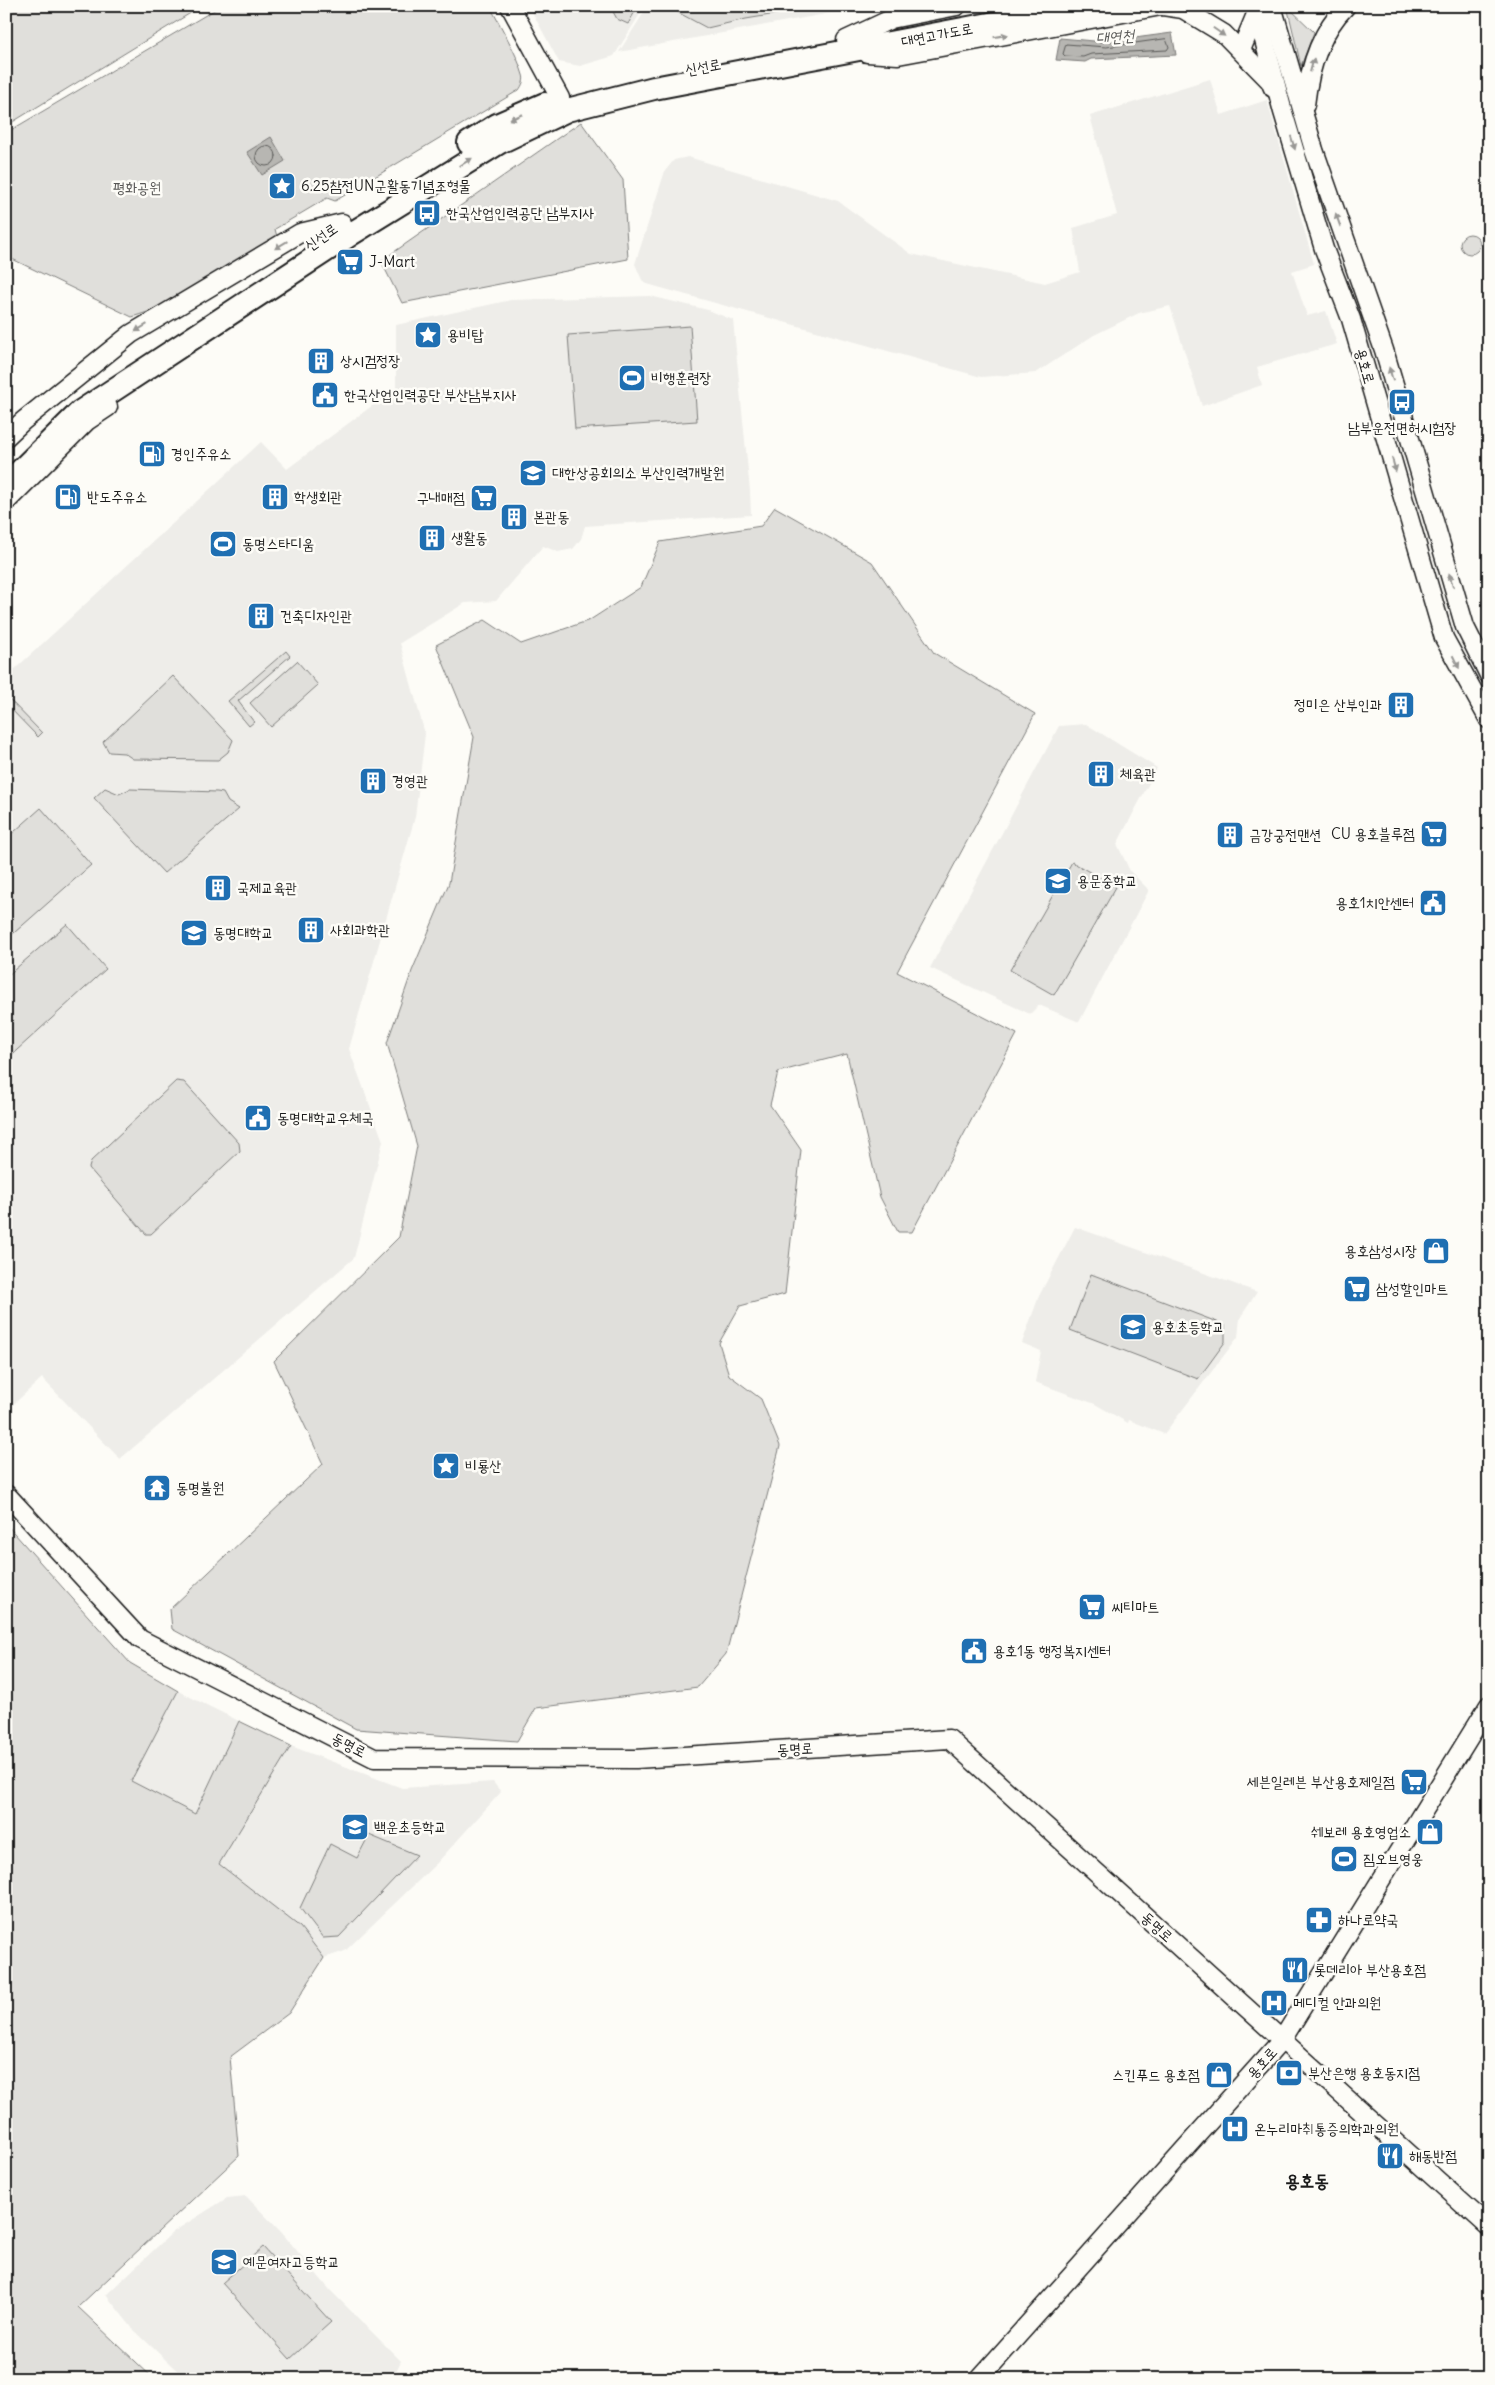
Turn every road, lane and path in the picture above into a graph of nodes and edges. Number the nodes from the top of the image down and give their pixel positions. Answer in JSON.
{"nodes":[{"id":1,"x":510,"y":6,"type":"edge"},
{"id":2,"x":1020,"y":6,"type":"edge"},
{"id":3,"x":1084,"y":6,"type":"edge"},
{"id":4,"x":1162,"y":6,"type":"edge"},
{"id":5,"x":1346,"y":6,"type":"edge"},
{"id":6,"x":1262,"y":8,"type":"edge"},
{"id":7,"x":953,"y":19,"type":"edge"},
{"id":8,"x":848,"y":46,"type":"junction"},
{"id":9,"x":1241,"y":50,"type":"junction"},
{"id":10,"x":560,"y":98,"type":"junction"},
{"id":11,"x":1283,"y":112,"type":"junction"},
{"id":12,"x":1304,"y":113,"type":"junction"},
{"id":13,"x":347,"y":229,"type":"junction"},
{"id":14,"x":1351,"y":319,"type":"junction"},
{"id":15,"x":1384,"y":350,"type":"junction"},
{"id":16,"x":1375,"y":401,"type":"junction"},
{"id":17,"x":1406,"y":426,"type":"junction"},
{"id":18,"x":6,"y":437,"type":"edge"},
{"id":19,"x":6,"y":470,"type":"edge"},
{"id":20,"x":6,"y":485,"type":"edge"},
{"id":21,"x":6,"y":502,"type":"edge"},
{"id":22,"x":1489,"y":675,"type":"edge"},
{"id":23,"x":1489,"y":720,"type":"edge"},
{"id":24,"x":6,"y":1494,"type":"edge"},
{"id":25,"x":1489,"y":1705,"type":"edge"},
{"id":26,"x":1282,"y":2040,"type":"junction"},
{"id":27,"x":1489,"y":2227,"type":"edge"},
{"id":28,"x":980,"y":2379,"type":"edge"}],
"edges":[{"from":1,"to":10,"type":"main road"},
{"from":2,"to":7,"type":"highway","name":"대연고가도로"},
{"from":3,"to":7,"type":"highway","name":"대연고가도로"},
{"from":8,"to":4,"type":"main road","one_way":true},
{"from":4,"to":9,"type":"main road","one_way":true},
{"from":12,"to":5,"type":"main road","one_way":true},
{"from":6,"to":9,"type":"main road"},
{"from":6,"to":11,"type":"main road","name":"용호로"},
{"from":6,"to":12,"type":"main road","name":"용호로"},
{"from":7,"to":8,"type":"highway","name":"대연고가도로"},
{"from":8,"to":10,"type":"highway","name":"신선로"},
{"from":13,"to":8,"type":"highway","one_way":true},
{"from":9,"to":11,"type":"main road"},
{"from":10,"to":13,"type":"highway","name":"신선로","one_way":true},
{"from":11,"to":14,"type":"main road","name":"용호로","one_way":true},
{"from":15,"to":12,"type":"main road","name":"용호로","one_way":true},
{"from":13,"to":18,"type":"main road","name":"신선로","one_way":true},
{"from":13,"to":19,"type":"highway","name":"신선로"},
{"from":13,"to":20,"type":"highway"},
{"from":13,"to":21,"type":"main road"},
{"from":14,"to":15,"type":"main road"},
{"from":14,"to":16,"type":"main road","name":"용호로"},
{"from":17,"to":15,"type":"main road","name":"용호로","one_way":true},
{"from":16,"to":17,"type":"main road"},
{"from":16,"to":23,"type":"main road","name":"용호로","one_way":true},
{"from":22,"to":17,"type":"main road","name":"용호로","one_way":true},
{"from":24,"to":26,"type":"main road","name":"동명로"},
{"from":25,"to":26,"type":"main road","name":"용호로"},
{"from":26,"to":27,"type":"main road","name":"동명로"},
{"from":26,"to":28,"type":"main road","name":"용호로"}]}
